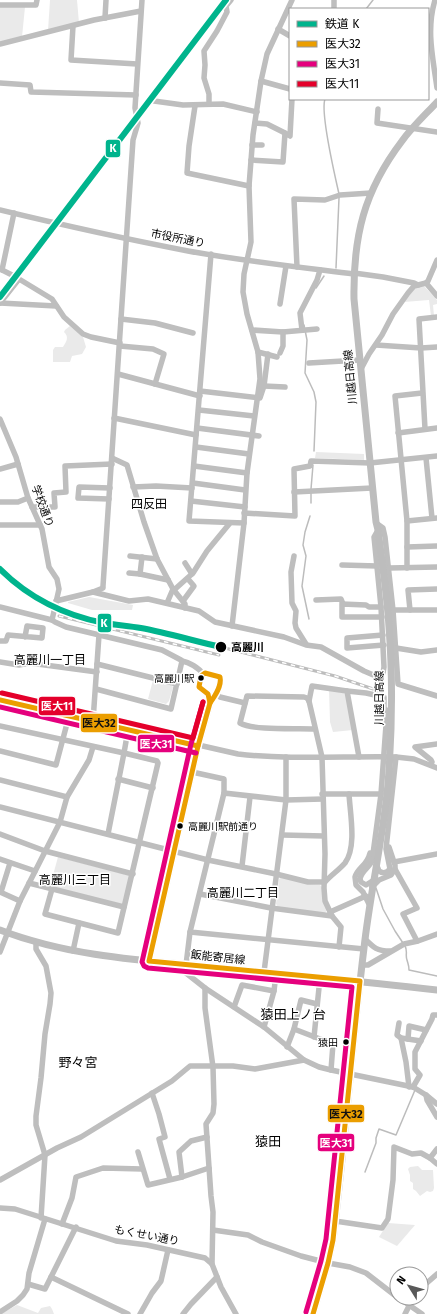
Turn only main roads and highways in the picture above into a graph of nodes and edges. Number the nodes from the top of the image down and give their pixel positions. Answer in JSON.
{"nodes":[{"id":1,"x":437,"y":102,"type":"edge"},
{"id":2,"x":210,"y":703,"type":"dead end"},
{"id":3,"x":0,"y":930,"type":"edge"},
{"id":4,"x":149,"y":961,"type":"junction"},
{"id":5,"x":360,"y":981,"type":"junction"},
{"id":6,"x":437,"y":990,"type":"edge"},
{"id":7,"x":313,"y":1314,"type":"edge"}],
"edges":[{"from":1,"to":5,"type":"main road","name":"川越日高線"},
{"from":2,"to":4,"type":"main road"},
{"from":3,"to":4,"type":"main road","name":"飯能寄居線"},
{"from":4,"to":5,"type":"main road","name":"飯能寄居線"},
{"from":5,"to":6,"type":"main road","name":"飯能寄居線"},
{"from":5,"to":7,"type":"main road","name":"川越日高線"}]}
